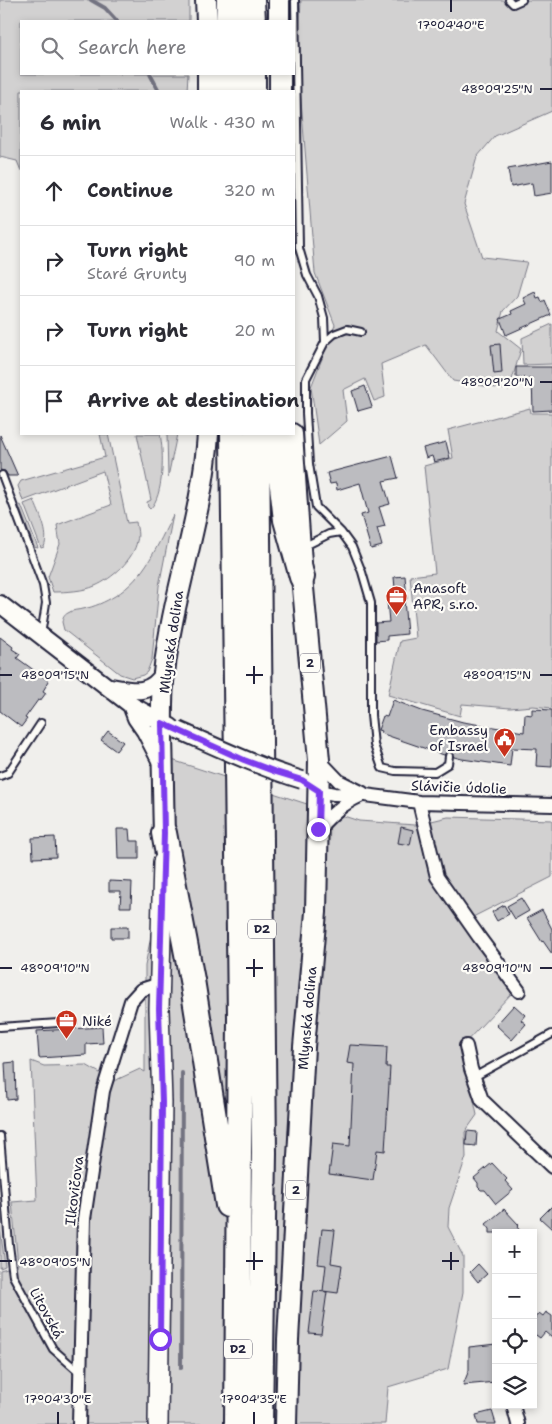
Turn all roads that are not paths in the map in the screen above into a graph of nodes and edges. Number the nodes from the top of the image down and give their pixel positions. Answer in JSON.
{"nodes":[{"id":1,"x":206,"y":0,"type":"edge"},
{"id":2,"x":229,"y":0,"type":"edge"},
{"id":3,"x":252,"y":0,"type":"edge"},
{"id":4,"x":279,"y":0,"type":"edge"},
{"id":5,"x":295,"y":0,"type":"edge"},
{"id":6,"x":509,"y":0,"type":"edge"},
{"id":7,"x":522,"y":0,"type":"edge"},
{"id":8,"x":207,"y":20,"type":"edge"},
{"id":9,"x":229,"y":20,"type":"edge"},
{"id":10,"x":253,"y":20,"type":"edge"},
{"id":11,"x":279,"y":20,"type":"edge"},
{"id":12,"x":208,"y":75,"type":"edge"},
{"id":13,"x":229,"y":75,"type":"edge"},
{"id":14,"x":253,"y":75,"type":"edge"},
{"id":15,"x":280,"y":75,"type":"edge"},
{"id":16,"x":208,"y":90,"type":"edge"},
{"id":17,"x":230,"y":90,"type":"edge"},
{"id":18,"x":253,"y":90,"type":"edge"},
{"id":19,"x":280,"y":90,"type":"edge"},
{"id":20,"x":360,"y":332,"type":"dead end"},
{"id":21,"x":325,"y":342,"type":"junction"},
{"id":22,"x":208,"y":435,"type":"edge"},
{"id":23,"x":233,"y":435,"type":"edge"},
{"id":24,"x":257,"y":435,"type":"edge"},
{"id":25,"x":276,"y":435,"type":"edge"},
{"id":26,"x":292,"y":435,"type":"edge"},
{"id":27,"x":2,"y":475,"type":"dead end"},
{"id":28,"x":341,"y":532,"type":"junction"},
{"id":29,"x":299,"y":549,"type":"junction"},
{"id":30,"x":302,"y":577,"type":"junction"},
{"id":31,"x":0,"y":604,"type":"edge"},
{"id":32,"x":0,"y":611,"type":"edge"},
{"id":33,"x":20,"y":620,"type":"junction"},
{"id":34,"x":41,"y":636,"type":"junction"},
{"id":35,"x":164,"y":673,"type":"junction"},
{"id":36,"x":106,"y":686,"type":"junction"},
{"id":37,"x":131,"y":705,"type":"junction"},
{"id":38,"x":41,"y":723,"type":"dead end"},
{"id":39,"x":170,"y":727,"type":"junction"},
{"id":40,"x":449,"y":756,"type":"dead end"},
{"id":41,"x":162,"y":765,"type":"junction"},
{"id":42,"x":0,"y":776,"type":"edge"},
{"id":43,"x":315,"y":777,"type":"junction"},
{"id":44,"x":339,"y":781,"type":"junction"},
{"id":45,"x":365,"y":795,"type":"junction"},
{"id":46,"x":552,"y":805,"type":"edge"},
{"id":47,"x":421,"y":808,"type":"junction"},
{"id":48,"x":318,"y":829,"type":"junction"},
{"id":49,"x":164,"y":833,"type":"junction"},
{"id":50,"x":160,"y":984,"type":"junction"},
{"id":51,"x":519,"y":991,"type":"dead end"},
{"id":52,"x":73,"y":1022,"type":"dead end"},
{"id":53,"x":0,"y":1027,"type":"edge"},
{"id":54,"x":552,"y":1034,"type":"edge"},
{"id":55,"x":466,"y":1046,"type":"dead end"},
{"id":56,"x":474,"y":1077,"type":"junction"},
{"id":57,"x":0,"y":1136,"type":"edge"},
{"id":58,"x":552,"y":1167,"type":"edge"},
{"id":59,"x":239,"y":1273,"type":"junction"},
{"id":60,"x":79,"y":1372,"type":"junction"},
{"id":61,"x":514,"y":1409,"type":"edge"},
{"id":62,"x":79,"y":1424,"type":"edge"},
{"id":63,"x":158,"y":1424,"type":"edge"},
{"id":64,"x":237,"y":1424,"type":"edge"},
{"id":65,"x":260,"y":1424,"type":"edge"},
{"id":66,"x":286,"y":1424,"type":"edge"},
{"id":67,"x":518,"y":1424,"type":"edge"}],
"edges":[{"from":1,"to":8,"type":"main road"},
{"from":2,"to":9,"type":"highway"},
{"from":3,"to":10,"type":"highway"},
{"from":4,"to":11,"type":"main road"},
{"from":5,"to":21,"type":"lane"},
{"from":6,"to":7,"type":"lane"},
{"from":12,"to":16,"type":"main road"},
{"from":13,"to":17,"type":"highway"},
{"from":14,"to":18,"type":"highway"},
{"from":15,"to":19,"type":"main road"},
{"from":20,"to":21,"type":"lane"},
{"from":21,"to":28,"type":"lane"},
{"from":22,"to":35,"type":"main road","name":"Mlynská dolina"},
{"from":23,"to":59,"type":"highway","number":"D2"},
{"from":24,"to":65,"type":"highway","number":"D2"},
{"from":25,"to":30,"type":"highway"},
{"from":26,"to":29,"type":"main road","name":"Mlynská dolina","number":"2"},
{"from":27,"to":34,"type":"lane"},
{"from":28,"to":29,"type":"lane"},
{"from":28,"to":40,"type":"lane"},
{"from":29,"to":30,"type":"main road","name":"Mlynská dolina","number":"2"},
{"from":30,"to":43,"type":"main road","name":"Mlynská dolina","number":"2"},
{"from":31,"to":33,"type":"street"},
{"from":32,"to":33,"type":"lane"},
{"from":33,"to":34,"type":"street"},
{"from":34,"to":36,"type":"street"},
{"from":35,"to":36,"type":"street"},
{"from":35,"to":39,"type":"main road","name":"Mlynská dolina"},
{"from":36,"to":37,"type":"street"},
{"from":37,"to":39,"type":"street"},
{"from":37,"to":41,"type":"street"},
{"from":38,"to":42,"type":"lane"},
{"from":39,"to":41,"type":"main road","name":"Mlynská dolina"},
{"from":39,"to":43,"type":"street","bridge":true},
{"from":41,"to":49,"type":"main road","name":"Mlynská dolina"},
{"from":43,"to":44,"type":"street","name":"Slávičie údolie"},
{"from":43,"to":44,"type":"street","name":"Slávičie údolie"},
{"from":43,"to":45,"type":"street","name":"Slávičie údolie"},
{"from":43,"to":48,"type":"main road","name":"Mlynská dolina","number":"2"},
{"from":44,"to":45,"type":"street","name":"Slávičie údolie"},
{"from":45,"to":47,"type":"street","name":"Slávičie údolie"},
{"from":45,"to":48,"type":"street"},
{"from":46,"to":47,"type":"street","name":"Slávičie údolie"},
{"from":47,"to":51,"type":"street"},
{"from":48,"to":66,"type":"main road","name":"Mlynská dolina","number":"2"},
{"from":49,"to":50,"type":"main road","name":"Mlynská dolina"},
{"from":49,"to":59,"type":"highway"},
{"from":50,"to":60,"type":"street","name":"Ilkovičova"},
{"from":50,"to":63,"type":"main road","name":"Mlynská dolina"},
{"from":52,"to":53,"type":"lane"},
{"from":54,"to":56,"type":"lane"},
{"from":55,"to":56,"type":"street"},
{"from":56,"to":58,"type":"street"},
{"from":57,"to":60,"type":"lane","name":"Litovská"},
{"from":59,"to":64,"type":"highway","number":"D2"},
{"from":60,"to":62,"type":"street","name":"Ilkovičova"},
{"from":61,"to":67,"type":"street"}]}
